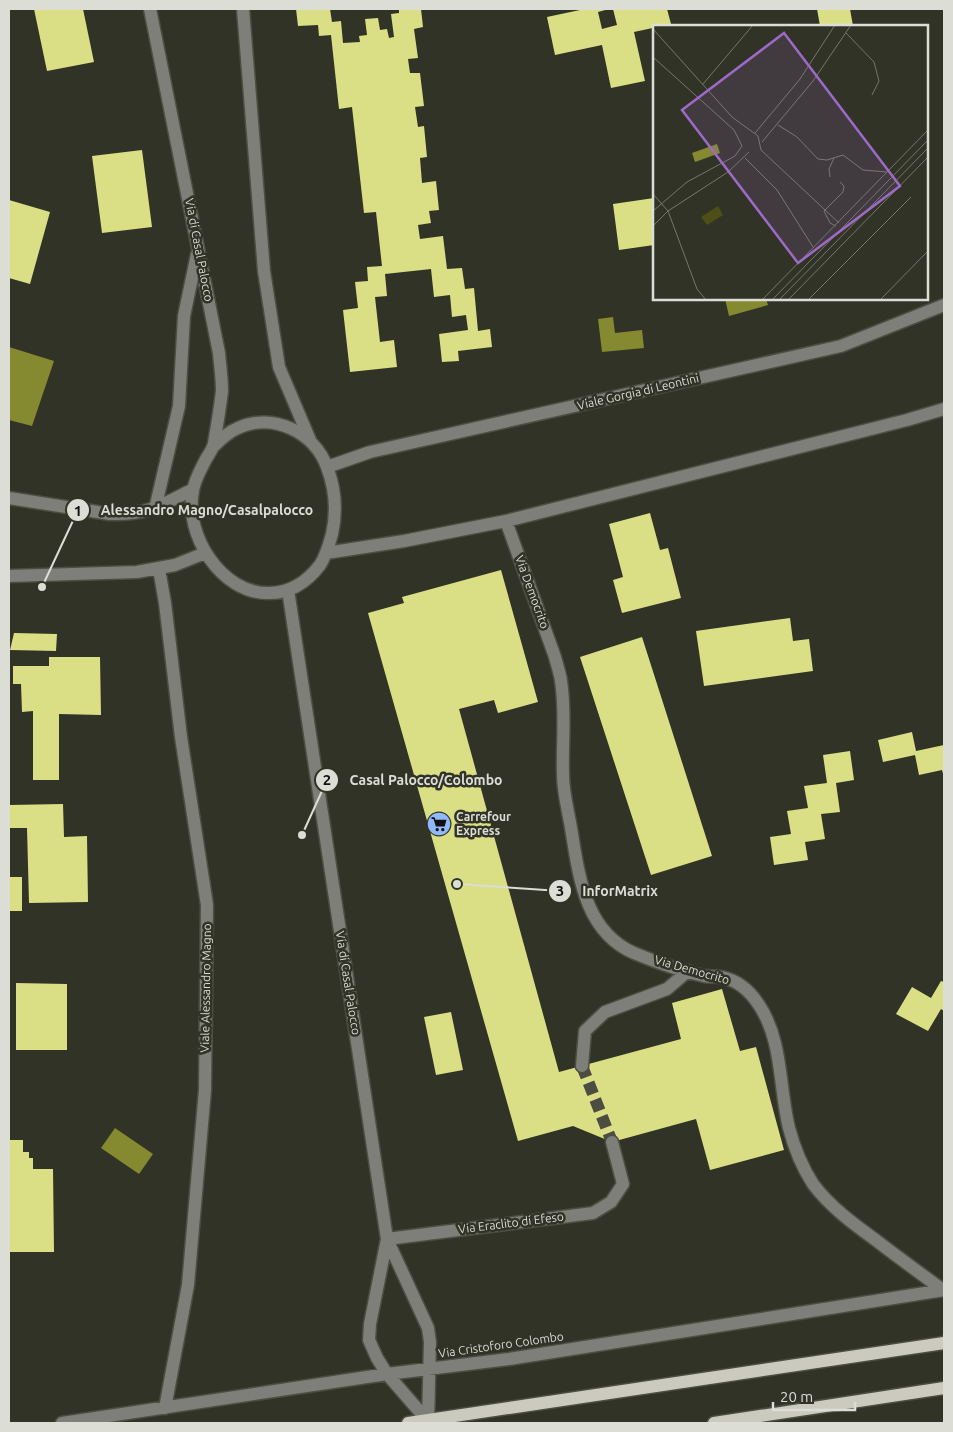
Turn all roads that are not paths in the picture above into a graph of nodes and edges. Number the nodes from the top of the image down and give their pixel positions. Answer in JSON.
{"nodes":[{"id":1,"x":150,"y":9,"type":"edge"},
{"id":2,"x":243,"y":9,"type":"edge"},
{"id":3,"x":198,"y":249,"type":"junction"},
{"id":4,"x":944,"y":305,"type":"edge"},
{"id":5,"x":944,"y":409,"type":"edge"},
{"id":6,"x":311,"y":442,"type":"junction"},
{"id":7,"x":214,"y":446,"type":"junction"},
{"id":8,"x":327,"y":466,"type":"junction"},
{"id":9,"x":193,"y":489,"type":"junction"},
{"id":10,"x":9,"y":498,"type":"edge"},
{"id":11,"x":155,"y":509,"type":"junction"},
{"id":12,"x":506,"y":521,"type":"junction"},
{"id":13,"x":205,"y":553,"type":"junction"},
{"id":14,"x":326,"y":553,"type":"junction"},
{"id":15,"x":159,"y":569,"type":"junction"},
{"id":16,"x":9,"y":576,"type":"edge"},
{"id":17,"x":288,"y":590,"type":"junction"},
{"id":18,"x":688,"y":971,"type":"junction"},
{"id":19,"x":582,"y":1066,"type":"tunnel mouth"},
{"id":20,"x":612,"y":1142,"type":"tunnel mouth"},
{"id":21,"x":387,"y":1239,"type":"junction"},
{"id":22,"x":944,"y":1290,"type":"edge"},
{"id":23,"x":944,"y":1343,"type":"edge"},
{"id":24,"x":429,"y":1369,"type":"junction"},
{"id":25,"x":387,"y":1374,"type":"junction"},
{"id":26,"x":944,"y":1388,"type":"edge"},
{"id":27,"x":165,"y":1408,"type":"junction"},
{"id":28,"x":427,"y":1422,"type":"edge"},
{"id":29,"x":62,"y":1423,"type":"edge"},
{"id":30,"x":408,"y":1423,"type":"edge"},
{"id":31,"x":714,"y":1423,"type":"edge"}],
"edges":[{"from":1,"to":3,"type":"street","name":"Via di Casal Palocco"},
{"from":2,"to":6,"type":"street"},
{"from":3,"to":7,"type":"street","name":"Via di Casal Palocco"},
{"from":3,"to":11,"type":"street"},
{"from":4,"to":8,"type":"street","name":"Viale Gorgia di Leontini"},
{"from":5,"to":12,"type":"street"},
{"from":6,"to":7,"type":"street"},
{"from":6,"to":8,"type":"street"},
{"from":7,"to":9,"type":"street","name":"Via di Casal Palocco"},
{"from":8,"to":14,"type":"street"},
{"from":9,"to":11,"type":"street"},
{"from":9,"to":13,"type":"street"},
{"from":10,"to":11,"type":"street"},
{"from":12,"to":14,"type":"street"},
{"from":12,"to":18,"type":"street","name":"Via Democrito"},
{"from":13,"to":15,"type":"street"},
{"from":13,"to":17,"type":"street"},
{"from":14,"to":17,"type":"street"},
{"from":15,"to":16,"type":"street"},
{"from":15,"to":27,"type":"street","name":"Viale Alessandro Magno"},
{"from":17,"to":21,"type":"street","name":"Via di Casal Palocco"},
{"from":18,"to":19,"type":"street"},
{"from":18,"to":22,"type":"street","name":"Via Democrito"},
{"from":20,"to":21,"type":"street","name":"Via Eraclito di Efeso"},
{"from":21,"to":24,"type":"street","name":"Via di Casal Palocco"},
{"from":21,"to":25,"type":"street"},
{"from":22,"to":24,"type":"street","name":"Via Cristoforo Colombo"},
{"from":23,"to":28,"type":"main road"},
{"from":24,"to":25,"type":"street","name":"Via Cristoforo Colombo"},
{"from":24,"to":28,"type":"street","name":"Via di Casal Palocco"},
{"from":25,"to":27,"type":"street","name":"Via Cristoforo Colombo"},
{"from":25,"to":28,"type":"street"},
{"from":26,"to":31,"type":"main road"},
{"from":27,"to":29,"type":"street","name":"Via Cristoforo Colombo"},
{"from":28,"to":30,"type":"main road"}]}
